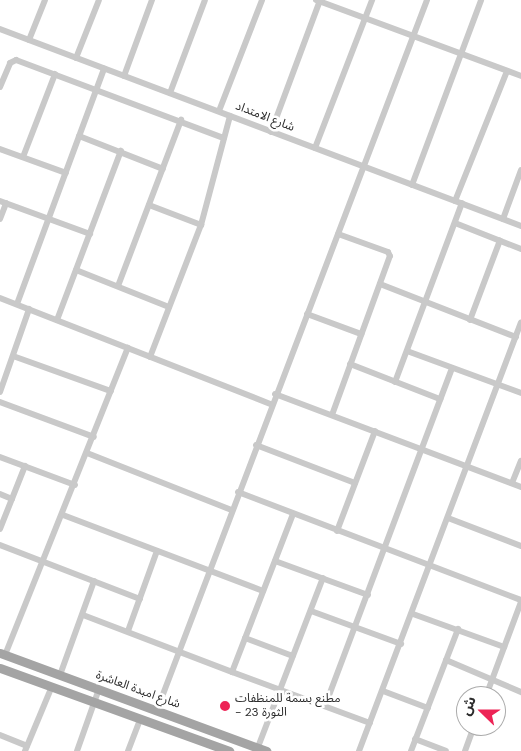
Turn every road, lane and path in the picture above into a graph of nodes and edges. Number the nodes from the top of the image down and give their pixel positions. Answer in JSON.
{"nodes":[{"id":1,"x":44,"y":0,"type":"edge"},
{"id":2,"x":99,"y":0,"type":"edge"},
{"id":3,"x":152,"y":0,"type":"edge"},
{"id":4,"x":205,"y":0,"type":"edge"},
{"id":5,"x":262,"y":0,"type":"edge"},
{"id":6,"x":319,"y":0,"type":"edge"},
{"id":7,"x":372,"y":0,"type":"edge"},
{"id":8,"x":427,"y":0,"type":"edge"},
{"id":9,"x":482,"y":0,"type":"edge"},
{"id":10,"x":365,"y":18,"type":"junction"},
{"id":11,"x":0,"y":28,"type":"edge"},
{"id":12,"x":414,"y":36,"type":"junction"},
{"id":13,"x":30,"y":40,"type":"junction"},
{"id":14,"x":461,"y":54,"type":"junction"},
{"id":15,"x":76,"y":58,"type":"junction"},
{"id":16,"x":104,"y":69,"type":"junction"},
{"id":17,"x":507,"y":71,"type":"junction"},
{"id":18,"x":55,"y":74,"type":"junction"},
{"id":19,"x":124,"y":76,"type":"junction"},
{"id":20,"x":521,"y":76,"type":"edge"},
{"id":21,"x":0,"y":87,"type":"edge"},
{"id":22,"x":97,"y":89,"type":"junction"},
{"id":23,"x":170,"y":93,"type":"junction"},
{"id":24,"x":219,"y":111,"type":"junction"},
{"id":25,"x":230,"y":116,"type":"junction"},
{"id":26,"x":181,"y":120,"type":"junction"},
{"id":27,"x":271,"y":132,"type":"junction"},
{"id":28,"x":79,"y":136,"type":"junction"},
{"id":29,"x":224,"y":138,"type":"junction"},
{"id":30,"x":315,"y":148,"type":"junction"},
{"id":31,"x":0,"y":149,"type":"edge"},
{"id":32,"x":121,"y":151,"type":"junction"},
{"id":33,"x":23,"y":157,"type":"junction"},
{"id":34,"x":364,"y":167,"type":"junction"},
{"id":35,"x":163,"y":169,"type":"junction"},
{"id":36,"x":521,"y":170,"type":"edge"},
{"id":37,"x":66,"y":172,"type":"junction"},
{"id":38,"x":412,"y":185,"type":"junction"},
{"id":39,"x":3,"y":202,"type":"edge"},
{"id":40,"x":459,"y":202,"type":"junction"},
{"id":41,"x":149,"y":205,"type":"junction"},
{"id":42,"x":0,"y":219,"type":"edge"},
{"id":43,"x":49,"y":219,"type":"junction"},
{"id":44,"x":503,"y":219,"type":"junction"},
{"id":45,"x":455,"y":222,"type":"junction"},
{"id":46,"x":201,"y":225,"type":"junction"},
{"id":47,"x":521,"y":226,"type":"edge"},
{"id":48,"x":90,"y":234,"type":"junction"},
{"id":49,"x":338,"y":234,"type":"junction"},
{"id":50,"x":500,"y":240,"type":"junction"},
{"id":51,"x":521,"y":249,"type":"edge"},
{"id":52,"x":76,"y":270,"type":"junction"},
{"id":53,"x":380,"y":284,"type":"junction"},
{"id":54,"x":118,"y":286,"type":"junction"},
{"id":55,"x":0,"y":298,"type":"edge"},
{"id":56,"x":425,"y":302,"type":"junction"},
{"id":57,"x":17,"y":304,"type":"junction"},
{"id":58,"x":169,"y":306,"type":"junction"},
{"id":59,"x":29,"y":309,"type":"junction"},
{"id":60,"x":307,"y":314,"type":"junction"},
{"id":61,"x":57,"y":320,"type":"junction"},
{"id":62,"x":470,"y":320,"type":"junction"},
{"id":63,"x":521,"y":323,"type":"edge"},
{"id":64,"x":362,"y":334,"type":"junction"},
{"id":65,"x":516,"y":337,"type":"junction"},
{"id":66,"x":128,"y":348,"type":"junction"},
{"id":67,"x":407,"y":351,"type":"junction"},
{"id":68,"x":13,"y":356,"type":"junction"},
{"id":69,"x":150,"y":356,"type":"junction"},
{"id":70,"x":350,"y":364,"type":"junction"},
{"id":71,"x":452,"y":368,"type":"junction"},
{"id":72,"x":395,"y":382,"type":"junction"},
{"id":73,"x":498,"y":385,"type":"junction"},
{"id":74,"x":111,"y":391,"type":"junction"},
{"id":75,"x":0,"y":392,"type":"edge"},
{"id":76,"x":521,"y":393,"type":"edge"},
{"id":77,"x":276,"y":394,"type":"junction"},
{"id":78,"x":440,"y":400,"type":"junction"},
{"id":79,"x":0,"y":402,"type":"edge"},
{"id":80,"x":271,"y":404,"type":"junction"},
{"id":81,"x":332,"y":415,"type":"junction"},
{"id":82,"x":375,"y":432,"type":"junction"},
{"id":83,"x":94,"y":437,"type":"junction"},
{"id":84,"x":256,"y":445,"type":"junction"},
{"id":85,"x":422,"y":449,"type":"junction"},
{"id":86,"x":88,"y":453,"type":"junction"},
{"id":87,"x":0,"y":456,"type":"edge"},
{"id":88,"x":521,"y":461,"type":"edge"},
{"id":89,"x":24,"y":466,"type":"junction"},
{"id":90,"x":468,"y":466,"type":"junction"},
{"id":91,"x":355,"y":483,"type":"junction"},
{"id":92,"x":512,"y":483,"type":"junction"},
{"id":93,"x":75,"y":485,"type":"junction"},
{"id":94,"x":521,"y":487,"type":"edge"},
{"id":95,"x":238,"y":492,"type":"junction"},
{"id":96,"x":0,"y":494,"type":"edge"},
{"id":97,"x":12,"y":499,"type":"junction"},
{"id":98,"x":232,"y":510,"type":"junction"},
{"id":99,"x":293,"y":514,"type":"junction"},
{"id":100,"x":63,"y":515,"type":"junction"},
{"id":101,"x":448,"y":518,"type":"junction"},
{"id":102,"x":0,"y":529,"type":"edge"},
{"id":103,"x":338,"y":531,"type":"junction"},
{"id":104,"x":0,"y":545,"type":"edge"},
{"id":105,"x":521,"y":546,"type":"edge"},
{"id":106,"x":384,"y":550,"type":"junction"},
{"id":107,"x":157,"y":551,"type":"junction"},
{"id":108,"x":43,"y":561,"type":"junction"},
{"id":109,"x":275,"y":561,"type":"junction"},
{"id":110,"x":430,"y":567,"type":"junction"},
{"id":111,"x":209,"y":571,"type":"junction"},
{"id":112,"x":323,"y":578,"type":"junction"},
{"id":113,"x":94,"y":581,"type":"junction"},
{"id":114,"x":264,"y":591,"type":"junction"},
{"id":115,"x":368,"y":595,"type":"junction"},
{"id":116,"x":140,"y":599,"type":"junction"},
{"id":117,"x":521,"y":601,"type":"edge"},
{"id":118,"x":311,"y":611,"type":"junction"},
{"id":119,"x":83,"y":614,"type":"junction"},
{"id":120,"x":413,"y":614,"type":"junction"},
{"id":121,"x":356,"y":627,"type":"junction"},
{"id":122,"x":458,"y":629,"type":"junction"},
{"id":123,"x":128,"y":632,"type":"junction"},
{"id":124,"x":245,"y":638,"type":"junction"},
{"id":125,"x":401,"y":644,"type":"junction"},
{"id":126,"x":504,"y":647,"type":"junction"},
{"id":127,"x":179,"y":652,"type":"junction"},
{"id":128,"x":3,"y":654,"type":"edge"},
{"id":129,"x":293,"y":656,"type":"junction"},
{"id":130,"x":446,"y":660,"type":"junction"},
{"id":131,"x":0,"y":668,"type":"edge"},
{"id":132,"x":232,"y":672,"type":"junction"},
{"id":133,"x":60,"y":675,"type":"junction"},
{"id":134,"x":492,"y":680,"type":"junction"},
{"id":135,"x":52,"y":686,"type":"junction"},
{"id":136,"x":490,"y":686,"type":"edge"},
{"id":137,"x":99,"y":689,"type":"junction"},
{"id":138,"x":280,"y":690,"type":"junction"},
{"id":139,"x":383,"y":691,"type":"junction"},
{"id":140,"x":521,"y":692,"type":"edge"},
{"id":141,"x":95,"y":702,"type":"junction"},
{"id":142,"x":325,"y":706,"type":"junction"},
{"id":143,"x":428,"y":708,"type":"junction"},
{"id":144,"x":157,"y":710,"type":"junction"},
{"id":145,"x":140,"y":719,"type":"junction"},
{"id":146,"x":370,"y":723,"type":"junction"},
{"id":147,"x":0,"y":735,"type":"edge"},
{"id":148,"x":470,"y":736,"type":"edge"},
{"id":149,"x":415,"y":739,"type":"junction"},
{"id":150,"x":258,"y":747,"type":"junction"},
{"id":151,"x":26,"y":748,"type":"edge"},
{"id":152,"x":77,"y":751,"type":"edge"},
{"id":153,"x":128,"y":751,"type":"edge"},
{"id":154,"x":229,"y":751,"type":"edge"},
{"id":155,"x":267,"y":751,"type":"edge"},
{"id":156,"x":359,"y":751,"type":"edge"},
{"id":157,"x":411,"y":751,"type":"edge"},
{"id":158,"x":446,"y":751,"type":"edge"},
{"id":159,"x":465,"y":751,"type":"edge"}],
"edges":[{"from":1,"to":13,"type":"street"},
{"from":2,"to":15,"type":"street"},
{"from":3,"to":19,"type":"street"},
{"from":4,"to":23,"type":"street"},
{"from":5,"to":24,"type":"street"},
{"from":6,"to":10,"type":"street"},
{"from":6,"to":27,"type":"street"},
{"from":7,"to":10,"type":"street"},
{"from":8,"to":12,"type":"street"},
{"from":9,"to":14,"type":"street"},
{"from":10,"to":12,"type":"street"},
{"from":10,"to":30,"type":"street"},
{"from":11,"to":13,"type":"street","name":"شارع الامتداد"},
{"from":12,"to":14,"type":"street"},
{"from":12,"to":34,"type":"street"},
{"from":13,"to":15,"type":"street","name":"شارع الامتداد"},
{"from":14,"to":17,"type":"street"},
{"from":14,"to":38,"type":"street"},
{"from":15,"to":16,"type":"street","name":"شارع الامتداد"},
{"from":16,"to":19,"type":"street","name":"شارع الامتداد"},
{"from":16,"to":22,"type":"street"},
{"from":17,"to":20,"type":"street"},
{"from":17,"to":40,"type":"street"},
{"from":18,"to":21,"type":"street"},
{"from":18,"to":22,"type":"street"},
{"from":18,"to":33,"type":"street"},
{"from":19,"to":23,"type":"street","name":"شارع الامتداد"},
{"from":22,"to":26,"type":"street"},
{"from":22,"to":28,"type":"street"},
{"from":23,"to":24,"type":"street","name":"شارع الامتداد"},
{"from":24,"to":25,"type":"street","name":"شارع الامتداد"},
{"from":25,"to":27,"type":"street","name":"شارع الامتداد"},
{"from":25,"to":29,"type":"street"},
{"from":26,"to":29,"type":"street"},
{"from":26,"to":35,"type":"street"},
{"from":27,"to":30,"type":"street","name":"شارع الامتداد"},
{"from":28,"to":32,"type":"street"},
{"from":28,"to":37,"type":"street"},
{"from":29,"to":46,"type":"street"},
{"from":30,"to":34,"type":"street","name":"شارع الامتداد"},
{"from":31,"to":33,"type":"street"},
{"from":32,"to":35,"type":"street"},
{"from":32,"to":48,"type":"street"},
{"from":33,"to":37,"type":"street"},
{"from":34,"to":38,"type":"street","name":"شارع الامتداد"},
{"from":34,"to":49,"type":"street"},
{"from":35,"to":41,"type":"street"},
{"from":36,"to":44,"type":"street"},
{"from":37,"to":43,"type":"street"},
{"from":38,"to":40,"type":"street","name":"شارع الامتداد"},
{"from":39,"to":42,"type":"street"},
{"from":39,"to":43,"type":"street"},
{"from":40,"to":44,"type":"street","name":"شارع الامتداد"},
{"from":40,"to":45,"type":"street"},
{"from":41,"to":46,"type":"street"},
{"from":41,"to":54,"type":"street"},
{"from":43,"to":48,"type":"street"},
{"from":43,"to":57,"type":"street"},
{"from":44,"to":47,"type":"street","name":"شارع الامتداد"},
{"from":45,"to":50,"type":"street"},
{"from":45,"to":56,"type":"street"},
{"from":46,"to":58,"type":"street"},
{"from":48,"to":52,"type":"street"},
{"from":49,"to":53,"type":"street"},
{"from":49,"to":60,"type":"street"},
{"from":50,"to":51,"type":"street"},
{"from":50,"to":62,"type":"street"},
{"from":52,"to":54,"type":"street"},
{"from":52,"to":61,"type":"street"},
{"from":53,"to":56,"type":"street"},
{"from":53,"to":64,"type":"street"},
{"from":54,"to":58,"type":"street"},
{"from":55,"to":57,"type":"street"},
{"from":56,"to":62,"type":"street"},
{"from":56,"to":67,"type":"street"},
{"from":57,"to":59,"type":"street"},
{"from":58,"to":69,"type":"street"},
{"from":59,"to":61,"type":"street"},
{"from":59,"to":68,"type":"street"},
{"from":60,"to":64,"type":"street"},
{"from":60,"to":77,"type":"street"},
{"from":61,"to":66,"type":"street"},
{"from":62,"to":65,"type":"street"},
{"from":63,"to":65,"type":"street"},
{"from":64,"to":70,"type":"street"},
{"from":65,"to":73,"type":"street"},
{"from":66,"to":69,"type":"street"},
{"from":66,"to":74,"type":"street"},
{"from":67,"to":71,"type":"street"},
{"from":67,"to":72,"type":"street"},
{"from":68,"to":74,"type":"street"},
{"from":68,"to":75,"type":"street"},
{"from":69,"to":80,"type":"street"},
{"from":70,"to":72,"type":"street"},
{"from":70,"to":81,"type":"street"},
{"from":71,"to":73,"type":"street"},
{"from":71,"to":78,"type":"street"},
{"from":72,"to":78,"type":"street"},
{"from":73,"to":76,"type":"street"},
{"from":73,"to":90,"type":"street"},
{"from":74,"to":83,"type":"street"},
{"from":77,"to":80,"type":"street"},
{"from":77,"to":81,"type":"street"},
{"from":78,"to":85,"type":"street"},
{"from":79,"to":83,"type":"street"},
{"from":80,"to":84,"type":"street"},
{"from":81,"to":82,"type":"street"},
{"from":82,"to":85,"type":"street"},
{"from":82,"to":91,"type":"street"},
{"from":83,"to":86,"type":"street"},
{"from":84,"to":91,"type":"street"},
{"from":84,"to":95,"type":"street"},
{"from":85,"to":90,"type":"street"},
{"from":85,"to":106,"type":"street"},
{"from":86,"to":93,"type":"street"},
{"from":86,"to":98,"type":"street"},
{"from":87,"to":89,"type":"street"},
{"from":88,"to":92,"type":"street"},
{"from":89,"to":93,"type":"street"},
{"from":89,"to":97,"type":"street"},
{"from":90,"to":92,"type":"street"},
{"from":90,"to":101,"type":"street"},
{"from":91,"to":103,"type":"street"},
{"from":92,"to":94,"type":"street"},
{"from":93,"to":100,"type":"street"},
{"from":95,"to":98,"type":"street"},
{"from":95,"to":99,"type":"street"},
{"from":96,"to":97,"type":"street"},
{"from":97,"to":102,"type":"street"},
{"from":98,"to":111,"type":"street"},
{"from":99,"to":103,"type":"street"},
{"from":99,"to":109,"type":"street"},
{"from":100,"to":107,"type":"street"},
{"from":100,"to":108,"type":"street"},
{"from":101,"to":105,"type":"street"},
{"from":101,"to":110,"type":"street"},
{"from":103,"to":106,"type":"street"},
{"from":104,"to":108,"type":"street"},
{"from":106,"to":110,"type":"street"},
{"from":106,"to":115,"type":"street"},
{"from":107,"to":111,"type":"street"},
{"from":107,"to":116,"type":"street"},
{"from":108,"to":113,"type":"street"},
{"from":108,"to":128,"type":"street"},
{"from":109,"to":112,"type":"street"},
{"from":109,"to":114,"type":"street"},
{"from":110,"to":117,"type":"street"},
{"from":110,"to":120,"type":"street"},
{"from":111,"to":114,"type":"street"},
{"from":111,"to":127,"type":"street"},
{"from":112,"to":115,"type":"street"},
{"from":112,"to":118,"type":"street"},
{"from":113,"to":116,"type":"street"},
{"from":113,"to":119,"type":"street"},
{"from":114,"to":124,"type":"street"},
{"from":115,"to":121,"type":"street"},
{"from":116,"to":123,"type":"street"},
{"from":117,"to":126,"type":"street"},
{"from":118,"to":121,"type":"street"},
{"from":118,"to":129,"type":"street"},
{"from":119,"to":123,"type":"street"},
{"from":119,"to":133,"type":"street"},
{"from":120,"to":122,"type":"street"},
{"from":120,"to":125,"type":"street"},
{"from":121,"to":125,"type":"street"},
{"from":121,"to":142,"type":"street"},
{"from":122,"to":126,"type":"street"},
{"from":122,"to":130,"type":"street"},
{"from":123,"to":127,"type":"street"},
{"from":124,"to":129,"type":"street"},
{"from":124,"to":132,"type":"street"},
{"from":125,"to":139,"type":"street"},
{"from":126,"to":134,"type":"street"},
{"from":127,"to":132,"type":"street"},
{"from":127,"to":144,"type":"street"},
{"from":128,"to":133,"type":"main road","name":"شارع امبدة العاشرة"},
{"from":129,"to":138,"type":"street"},
{"from":130,"to":134,"type":"street"},
{"from":130,"to":143,"type":"street"},
{"from":131,"to":135,"type":"main road"},
{"from":132,"to":138,"type":"street"},
{"from":133,"to":137,"type":"main road","name":"شارع امبدة العاشرة"},
{"from":134,"to":136,"type":"street"},
{"from":134,"to":140,"type":"street"},
{"from":135,"to":141,"type":"main road"},
{"from":135,"to":151,"type":"street"},
{"from":137,"to":141,"type":"street"},
{"from":137,"to":144,"type":"main road","name":"شارع امبدة العاشرة"},
{"from":138,"to":142,"type":"street"},
{"from":138,"to":150,"type":"street"},
{"from":139,"to":143,"type":"street"},
{"from":139,"to":146,"type":"street"},
{"from":141,"to":145,"type":"main road"},
{"from":141,"to":152,"type":"street"},
{"from":142,"to":146,"type":"street"},
{"from":143,"to":149,"type":"street"},
{"from":144,"to":150,"type":"main road","name":"شارع امبدة العاشرة"},
{"from":145,"to":153,"type":"street"},
{"from":145,"to":154,"type":"main road"},
{"from":146,"to":156,"type":"street"},
{"from":147,"to":151,"type":"street"},
{"from":148,"to":159,"type":"street"},
{"from":149,"to":157,"type":"street"},
{"from":149,"to":158,"type":"street"},
{"from":150,"to":155,"type":"main road","name":"شارع امبدة العاشرة"}]}
